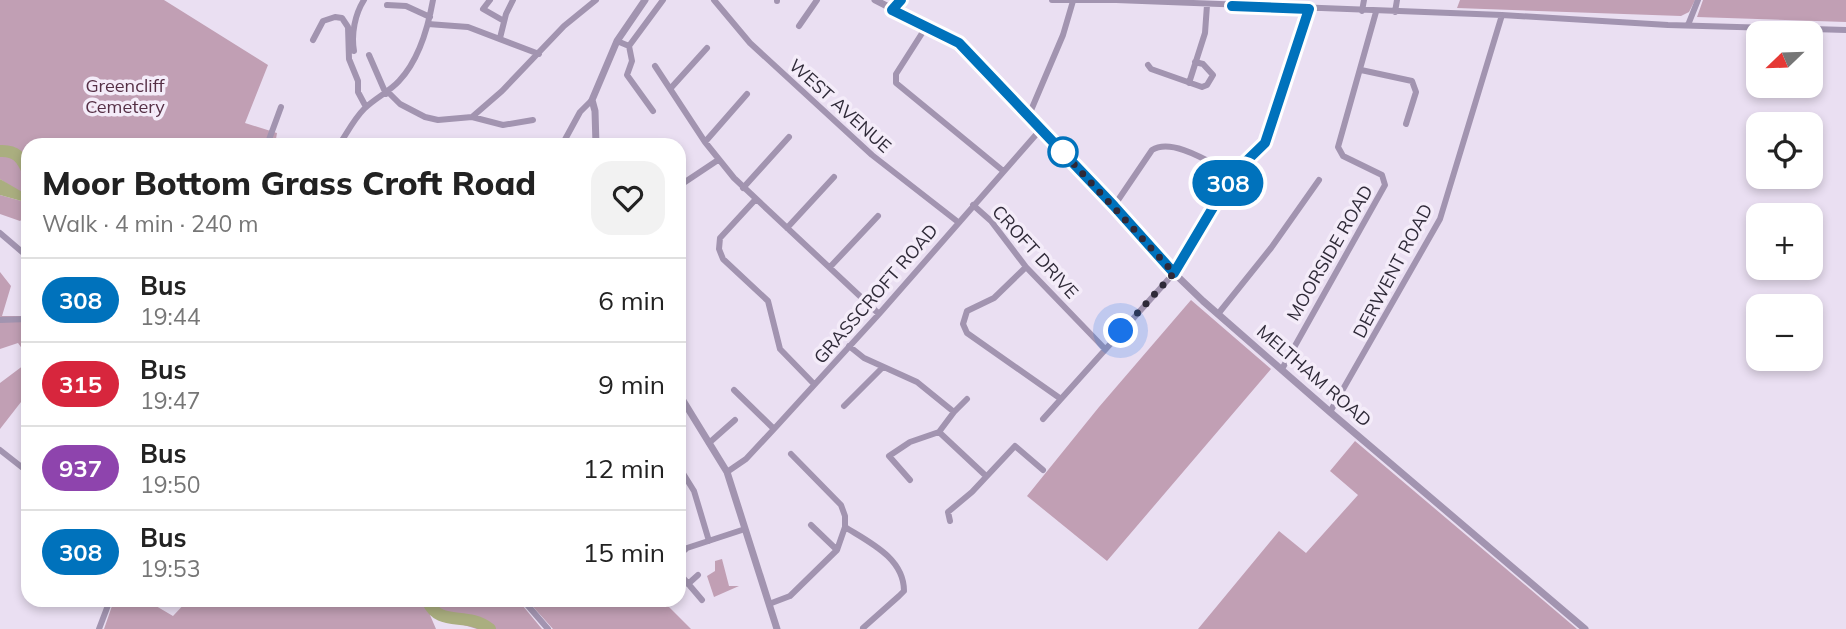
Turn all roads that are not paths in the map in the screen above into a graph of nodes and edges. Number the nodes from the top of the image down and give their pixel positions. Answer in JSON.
{"nodes":[{"id":1,"x":364,"y":0,"type":"edge"},
{"id":2,"x":433,"y":0,"type":"edge"},
{"id":3,"x":490,"y":0,"type":"edge"},
{"id":4,"x":513,"y":0,"type":"edge"},
{"id":5,"x":596,"y":0,"type":"edge"},
{"id":6,"x":645,"y":0,"type":"edge"},
{"id":7,"x":663,"y":0,"type":"edge"},
{"id":8,"x":714,"y":0,"type":"edge"},
{"id":9,"x":817,"y":0,"type":"edge"},
{"id":10,"x":875,"y":0,"type":"edge"},
{"id":11,"x":901,"y":0,"type":"edge"},
{"id":12,"x":1052,"y":0,"type":"edge"},
{"id":13,"x":1116,"y":0,"type":"edge"},
{"id":14,"x":1364,"y":0,"type":"edge"},
{"id":15,"x":1396,"y":0,"type":"edge"},
{"id":16,"x":1698,"y":0,"type":"edge"},
{"id":17,"x":1073,"y":1,"type":"edge"},
{"id":18,"x":387,"y":5,"type":"dead end"},
{"id":19,"x":1206,"y":5,"type":"junction"},
{"id":20,"x":1309,"y":9,"type":"junction"},
{"id":21,"x":892,"y":10,"type":"junction"},
{"id":22,"x":1362,"y":11,"type":"junction"},
{"id":23,"x":1377,"y":12,"type":"junction"},
{"id":24,"x":1395,"y":12,"type":"junction"},
{"id":25,"x":1502,"y":15,"type":"junction"},
{"id":26,"x":429,"y":20,"type":"junction"},
{"id":27,"x":504,"y":21,"type":"junction"},
{"id":28,"x":799,"y":26,"type":"dead end"},
{"id":29,"x":1688,"y":26,"type":"junction"},
{"id":30,"x":926,"y":27,"type":"junction"},
{"id":31,"x":1846,"y":30,"type":"edge"},
{"id":32,"x":500,"y":38,"type":"junction"},
{"id":33,"x":313,"y":40,"type":"dead end"},
{"id":34,"x":617,"y":41,"type":"junction"},
{"id":35,"x":629,"y":46,"type":"junction"},
{"id":36,"x":708,"y":48,"type":"dead end"},
{"id":37,"x":354,"y":51,"type":"dead end"},
{"id":38,"x":539,"y":54,"type":"junction"},
{"id":39,"x":369,"y":55,"type":"dead end"},
{"id":40,"x":1195,"y":62,"type":"junction"},
{"id":41,"x":654,"y":65,"type":"dead end"},
{"id":42,"x":1148,"y":65,"type":"dead end"},
{"id":43,"x":1361,"y":70,"type":"junction"},
{"id":44,"x":1189,"y":83,"type":"junction"},
{"id":45,"x":670,"y":89,"type":"junction"},
{"id":46,"x":387,"y":93,"type":"junction"},
{"id":47,"x":747,"y":94,"type":"dead end"},
{"id":48,"x":592,"y":100,"type":"junction"},
{"id":49,"x":281,"y":107,"type":"dead end"},
{"id":50,"x":366,"y":107,"type":"junction"},
{"id":51,"x":653,"y":111,"type":"dead end"},
{"id":52,"x":1029,"y":115,"type":"junction"},
{"id":53,"x":470,"y":118,"type":"junction"},
{"id":54,"x":533,"y":120,"type":"dead end"},
{"id":55,"x":1406,"y":124,"type":"dead end"},
{"id":56,"x":1041,"y":128,"type":"junction"},
{"id":57,"x":789,"y":137,"type":"dead end"},
{"id":58,"x":270,"y":138,"type":"edge"},
{"id":59,"x":344,"y":138,"type":"edge"},
{"id":60,"x":566,"y":138,"type":"edge"},
{"id":61,"x":596,"y":138,"type":"edge"},
{"id":62,"x":705,"y":142,"type":"junction"},
{"id":63,"x":718,"y":160,"type":"junction"},
{"id":64,"x":1002,"y":170,"type":"junction"},
{"id":65,"x":1233,"y":174,"type":"junction"},
{"id":66,"x":834,"y":177,"type":"dead end"},
{"id":67,"x":1319,"y":180,"type":"dead end"},
{"id":68,"x":686,"y":181,"type":"edge"},
{"id":69,"x":743,"y":188,"type":"junction"},
{"id":70,"x":755,"y":200,"type":"junction"},
{"id":71,"x":973,"y":205,"type":"junction"},
{"id":72,"x":1114,"y":206,"type":"junction"},
{"id":73,"x":878,"y":216,"type":"dead end"},
{"id":74,"x":958,"y":222,"type":"junction"},
{"id":75,"x":787,"y":228,"type":"junction"},
{"id":76,"x":0,"y":233,"type":"edge"},
{"id":77,"x":21,"y":251,"type":"edge"},
{"id":78,"x":830,"y":267,"type":"junction"},
{"id":79,"x":1026,"y":267,"type":"junction"},
{"id":80,"x":1174,"y":273,"type":"junction"},
{"id":81,"x":878,"y":314,"type":"junction"},
{"id":82,"x":1218,"y":314,"type":"junction"},
{"id":83,"x":21,"y":319,"type":"edge"},
{"id":84,"x":0,"y":320,"type":"edge"},
{"id":85,"x":849,"y":346,"type":"junction"},
{"id":86,"x":1105,"y":348,"type":"junction"},
{"id":87,"x":883,"y":367,"type":"junction"},
{"id":88,"x":1282,"y":369,"type":"junction"},
{"id":89,"x":814,"y":384,"type":"junction"},
{"id":90,"x":734,"y":390,"type":"dead end"},
{"id":91,"x":967,"y":399,"type":"dead end"},
{"id":92,"x":1061,"y":399,"type":"junction"},
{"id":93,"x":686,"y":405,"type":"edge"},
{"id":94,"x":844,"y":406,"type":"dead end"},
{"id":95,"x":954,"y":412,"type":"junction"},
{"id":96,"x":1330,"y":412,"type":"junction"},
{"id":97,"x":1044,"y":419,"type":"dead end"},
{"id":98,"x":734,"y":420,"type":"dead end"},
{"id":99,"x":774,"y":429,"type":"junction"},
{"id":100,"x":939,"y":432,"type":"junction"},
{"id":101,"x":709,"y":443,"type":"junction"},
{"id":102,"x":0,"y":450,"type":"edge"},
{"id":103,"x":882,"y":450,"type":"dead end"},
{"id":104,"x":791,"y":454,"type":"dead end"},
{"id":105,"x":889,"y":456,"type":"junction"},
{"id":106,"x":21,"y":466,"type":"edge"},
{"id":107,"x":1043,"y":470,"type":"dead end"},
{"id":108,"x":727,"y":471,"type":"junction"},
{"id":109,"x":986,"y":476,"type":"junction"},
{"id":110,"x":686,"y":478,"type":"edge"},
{"id":111,"x":910,"y":480,"type":"dead end"},
{"id":112,"x":950,"y":522,"type":"dead end"},
{"id":113,"x":811,"y":525,"type":"dead end"},
{"id":114,"x":845,"y":527,"type":"junction"},
{"id":115,"x":745,"y":529,"type":"junction"},
{"id":116,"x":709,"y":541,"type":"junction"},
{"id":117,"x":686,"y":549,"type":"edge"},
{"id":118,"x":837,"y":550,"type":"junction"},
{"id":119,"x":698,"y":575,"type":"dead end"},
{"id":120,"x":686,"y":582,"type":"edge"},
{"id":121,"x":688,"y":584,"type":"junction"},
{"id":122,"x":702,"y":600,"type":"dead end"},
{"id":123,"x":769,"y":604,"type":"junction"},
{"id":124,"x":107,"y":607,"type":"edge"},
{"id":125,"x":529,"y":607,"type":"edge"},
{"id":126,"x":863,"y":628,"type":"edge"},
{"id":127,"x":99,"y":629,"type":"edge"},
{"id":128,"x":548,"y":629,"type":"edge"},
{"id":129,"x":777,"y":629,"type":"edge"},
{"id":130,"x":1585,"y":629,"type":"edge"}],
"edges":[{"from":1,"to":37,"type":"street"},
{"from":2,"to":26,"type":"street"},
{"from":3,"to":27,"type":"street"},
{"from":4,"to":27,"type":"street"},
{"from":5,"to":38,"type":"street"},
{"from":6,"to":34,"type":"street"},
{"from":7,"to":35,"type":"street"},
{"from":8,"to":74,"type":"street","name":"WEST AVENUE"},
{"from":9,"to":28,"type":"street"},
{"from":10,"to":21,"type":"street","name":"MELTHAM ROAD"},
{"from":11,"to":21,"type":"street"},
{"from":12,"to":17,"type":"street"},
{"from":13,"to":17,"type":"street"},
{"from":13,"to":19,"type":"street"},
{"from":14,"to":22,"type":"street"},
{"from":15,"to":24,"type":"street"},
{"from":16,"to":29,"type":"street"},
{"from":17,"to":52,"type":"street"},
{"from":18,"to":26,"type":"street"},
{"from":19,"to":20,"type":"street"},
{"from":19,"to":40,"type":"street"},
{"from":20,"to":22,"type":"street"},
{"from":20,"to":65,"type":"street"},
{"from":21,"to":30,"type":"street","name":"MELTHAM ROAD"},
{"from":22,"to":23,"type":"street"},
{"from":23,"to":24,"type":"street"},
{"from":23,"to":43,"type":"street","name":"MOORSIDE ROAD"},
{"from":24,"to":25,"type":"street"},
{"from":25,"to":29,"type":"street"},
{"from":25,"to":96,"type":"street","name":"DERWENT ROAD"},
{"from":26,"to":32,"type":"street"},
{"from":26,"to":46,"type":"street"},
{"from":27,"to":32,"type":"street"},
{"from":29,"to":31,"type":"street"},
{"from":30,"to":52,"type":"street","name":"MELTHAM ROAD"},
{"from":30,"to":64,"type":"street"},
{"from":32,"to":38,"type":"street"},
{"from":33,"to":50,"type":"street"},
{"from":34,"to":35,"type":"street"},
{"from":34,"to":48,"type":"street"},
{"from":35,"to":51,"type":"street"},
{"from":36,"to":45,"type":"street"},
{"from":38,"to":53,"type":"street"},
{"from":39,"to":46,"type":"street"},
{"from":40,"to":44,"type":"street"},
{"from":40,"to":44,"type":"street"},
{"from":41,"to":45,"type":"street"},
{"from":42,"to":44,"type":"street"},
{"from":43,"to":55,"type":"street"},
{"from":43,"to":88,"type":"street","name":"MOORSIDE ROAD"},
{"from":45,"to":62,"type":"street"},
{"from":46,"to":50,"type":"street"},
{"from":46,"to":53,"type":"street"},
{"from":47,"to":62,"type":"street"},
{"from":48,"to":60,"type":"street"},
{"from":48,"to":61,"type":"street"},
{"from":49,"to":58,"type":"street"},
{"from":50,"to":59,"type":"street"},
{"from":52,"to":56,"type":"street","name":"MELTHAM ROAD"},
{"from":53,"to":54,"type":"street"},
{"from":56,"to":64,"type":"street","name":"GRASSCROFT ROAD"},
{"from":56,"to":72,"type":"street","name":"MELTHAM ROAD"},
{"from":57,"to":69,"type":"street"},
{"from":62,"to":63,"type":"street"},
{"from":63,"to":68,"type":"street"},
{"from":63,"to":69,"type":"street"},
{"from":64,"to":71,"type":"street","name":"GRASSCROFT ROAD"},
{"from":65,"to":72,"type":"street"},
{"from":65,"to":80,"type":"street"},
{"from":66,"to":75,"type":"street"},
{"from":67,"to":82,"type":"street"},
{"from":69,"to":70,"type":"street"},
{"from":70,"to":75,"type":"street"},
{"from":70,"to":89,"type":"street"},
{"from":71,"to":74,"type":"street","name":"GRASSCROFT ROAD"},
{"from":71,"to":79,"type":"street","name":"CROFT DRIVE"},
{"from":72,"to":80,"type":"street","name":"MELTHAM ROAD"},
{"from":73,"to":78,"type":"street"},
{"from":74,"to":81,"type":"street","name":"GRASSCROFT ROAD"},
{"from":75,"to":78,"type":"street"},
{"from":76,"to":77,"type":"street"},
{"from":78,"to":81,"type":"street"},
{"from":79,"to":86,"type":"street","name":"CROFT DRIVE"},
{"from":79,"to":92,"type":"street"},
{"from":80,"to":82,"type":"street","name":"MELTHAM ROAD"},
{"from":80,"to":86,"type":"street"},
{"from":81,"to":85,"type":"street","name":"GRASSCROFT ROAD"},
{"from":82,"to":88,"type":"street","name":"MELTHAM ROAD"},
{"from":83,"to":84,"type":"street"},
{"from":85,"to":87,"type":"street"},
{"from":85,"to":89,"type":"street","name":"GRASSCROFT ROAD"},
{"from":86,"to":92,"type":"street"},
{"from":87,"to":94,"type":"street"},
{"from":87,"to":95,"type":"street"},
{"from":88,"to":96,"type":"street","name":"MELTHAM ROAD"},
{"from":89,"to":99,"type":"street","name":"GRASSCROFT ROAD"},
{"from":90,"to":99,"type":"street"},
{"from":91,"to":95,"type":"street"},
{"from":92,"to":97,"type":"street"},
{"from":93,"to":101,"type":"street"},
{"from":95,"to":100,"type":"street"},
{"from":96,"to":130,"type":"street","name":"MELTHAM ROAD"},
{"from":98,"to":101,"type":"street"},
{"from":99,"to":108,"type":"street","name":"GRASSCROFT ROAD"},
{"from":100,"to":105,"type":"street"},
{"from":100,"to":109,"type":"street"},
{"from":101,"to":108,"type":"street"},
{"from":102,"to":106,"type":"street"},
{"from":103,"to":105,"type":"street"},
{"from":104,"to":114,"type":"street"},
{"from":105,"to":111,"type":"street"},
{"from":107,"to":109,"type":"street"},
{"from":108,"to":115,"type":"street"},
{"from":109,"to":112,"type":"street"},
{"from":110,"to":116,"type":"street"},
{"from":113,"to":118,"type":"street"},
{"from":114,"to":118,"type":"street"},
{"from":114,"to":126,"type":"street"},
{"from":115,"to":116,"type":"street"},
{"from":115,"to":123,"type":"street"},
{"from":116,"to":117,"type":"street"},
{"from":118,"to":123,"type":"street"},
{"from":119,"to":121,"type":"street"},
{"from":120,"to":121,"type":"street"},
{"from":121,"to":122,"type":"street"},
{"from":123,"to":129,"type":"street"},
{"from":124,"to":127,"type":"street"},
{"from":125,"to":128,"type":"street"}]}
